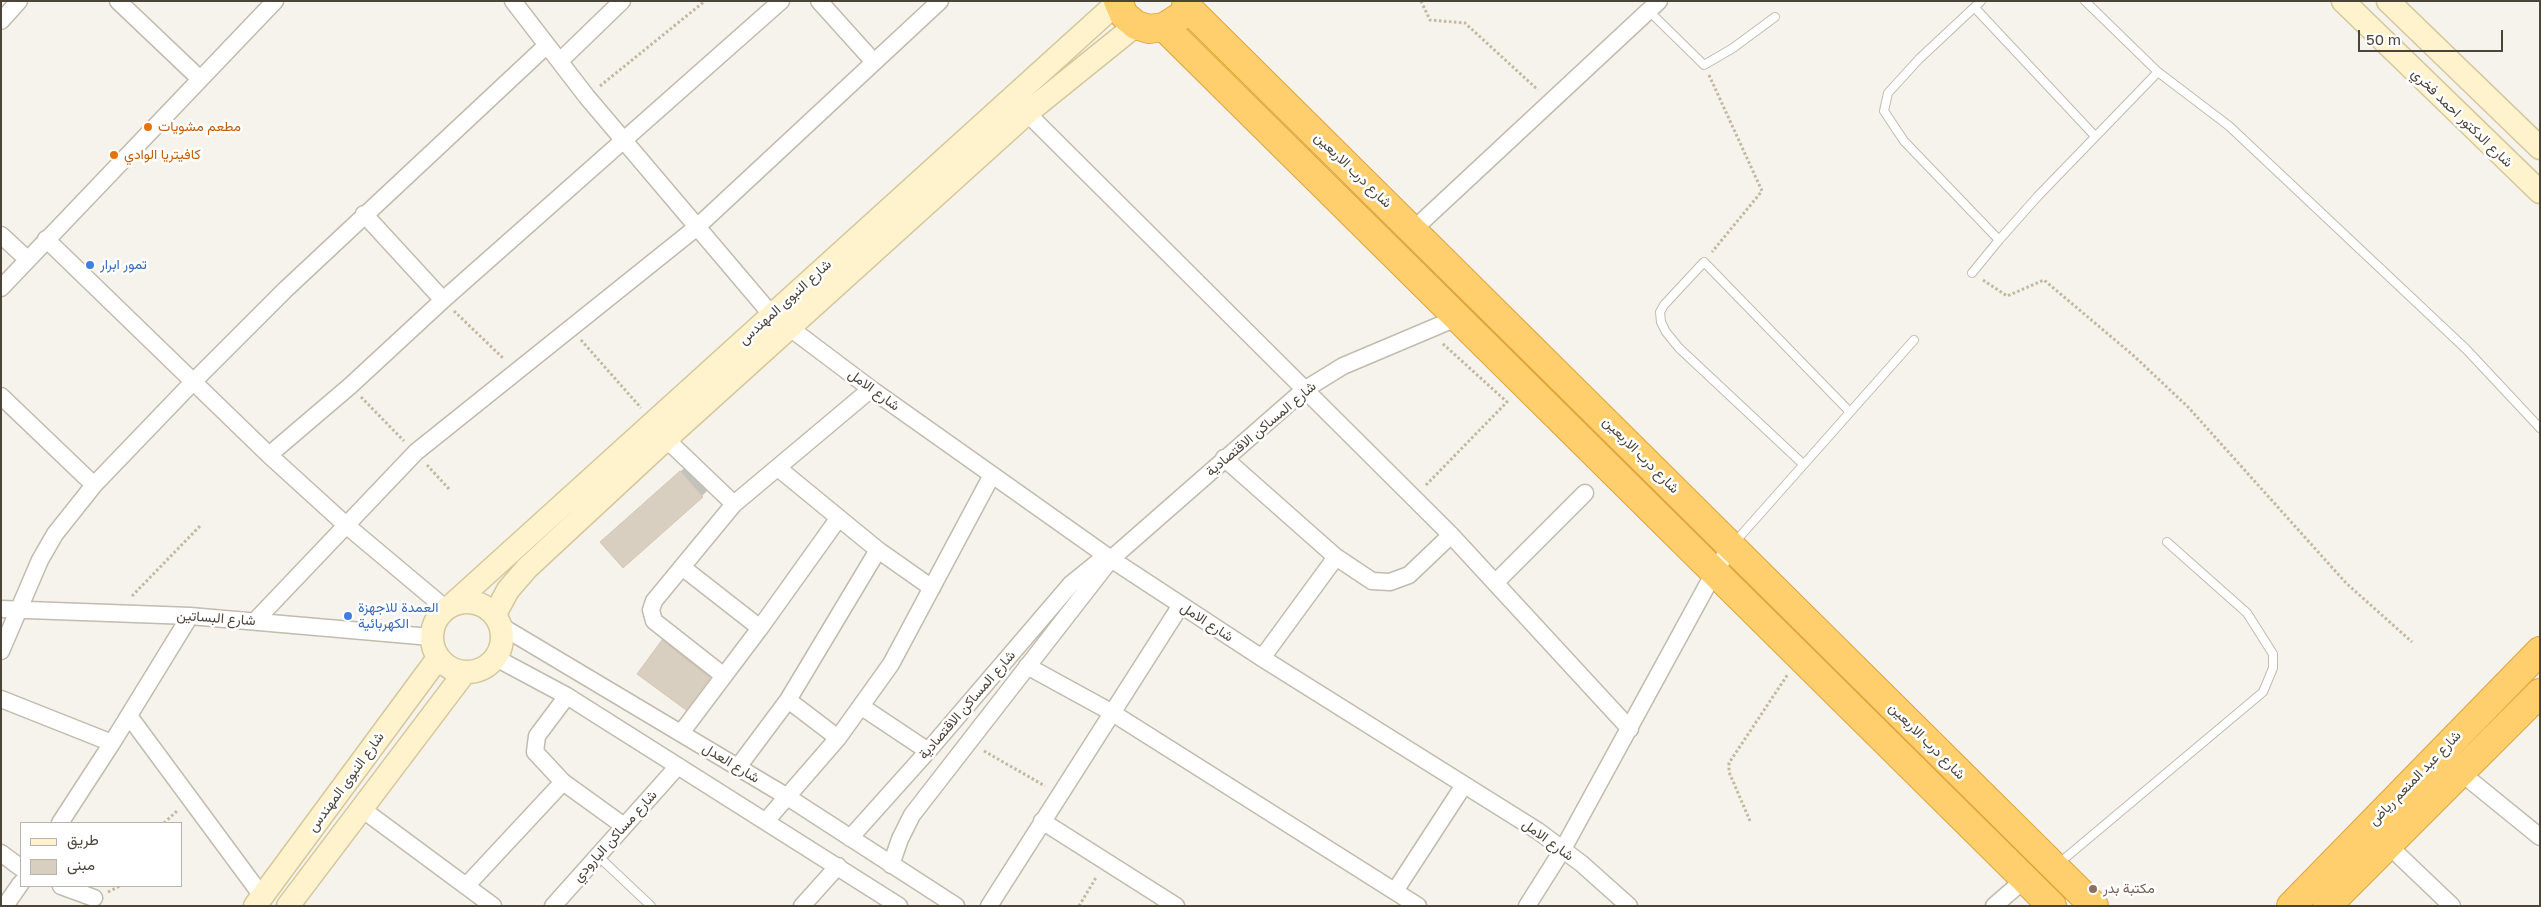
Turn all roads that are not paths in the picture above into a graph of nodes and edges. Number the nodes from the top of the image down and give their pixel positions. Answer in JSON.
{"nodes":[{"id":1,"x":19,"y":1,"type":"edge"},
{"id":2,"x":118,"y":1,"type":"edge"},
{"id":3,"x":275,"y":1,"type":"edge"},
{"id":4,"x":513,"y":1,"type":"edge"},
{"id":5,"x":622,"y":1,"type":"edge"},
{"id":6,"x":781,"y":1,"type":"edge"},
{"id":7,"x":819,"y":1,"type":"edge"},
{"id":8,"x":940,"y":1,"type":"edge"},
{"id":9,"x":1118,"y":1,"type":"edge"},
{"id":10,"x":1981,"y":1,"type":"edge"},
{"id":11,"x":2085,"y":1,"type":"edge"},
{"id":12,"x":2343,"y":1,"type":"edge"},
{"id":13,"x":2388,"y":1,"type":"edge"},
{"id":14,"x":1187,"y":4,"type":"edge"},
{"id":15,"x":1650,"y":4,"type":"edge"},
{"id":16,"x":1975,"y":8,"type":"junction"},
{"id":17,"x":1775,"y":16,"type":"dead end"},
{"id":18,"x":2404,"y":18,"type":"junction"},
{"id":19,"x":1,"y":21,"type":"edge"},
{"id":20,"x":1136,"y":25,"type":"junction"},
{"id":21,"x":1164,"y":27,"type":"junction"},
{"id":22,"x":2381,"y":40,"type":"junction"},
{"id":23,"x":547,"y":45,"type":"junction"},
{"id":24,"x":560,"y":61,"type":"junction"},
{"id":25,"x":874,"y":62,"type":"junction"},
{"id":26,"x":2158,"y":72,"type":"junction"},
{"id":27,"x":200,"y":79,"type":"junction"},
{"id":28,"x":1027,"y":113,"type":"junction"},
{"id":29,"x":2094,"y":135,"type":"junction"},
{"id":30,"x":624,"y":140,"type":"junction"},
{"id":31,"x":2540,"y":148,"type":"edge"},
{"id":32,"x":2540,"y":192,"type":"edge"},
{"id":33,"x":364,"y":214,"type":"junction"},
{"id":34,"x":697,"y":227,"type":"junction"},
{"id":35,"x":1414,"y":229,"type":"junction"},
{"id":36,"x":1,"y":235,"type":"edge"},
{"id":37,"x":46,"y":239,"type":"junction"},
{"id":38,"x":1999,"y":240,"type":"junction"},
{"id":39,"x":26,"y":259,"type":"junction"},
{"id":40,"x":1972,"y":274,"type":"road end"},
{"id":41,"x":1,"y":288,"type":"edge"},
{"id":42,"x":443,"y":300,"type":"junction"},
{"id":43,"x":771,"y":314,"type":"junction"},
{"id":44,"x":1458,"y":317,"type":"junction"},
{"id":45,"x":790,"y":328,"type":"junction"},
{"id":46,"x":1914,"y":340,"type":"dead end"},
{"id":47,"x":193,"y":382,"type":"junction"},
{"id":48,"x":871,"y":388,"type":"junction"},
{"id":49,"x":1304,"y":390,"type":"junction"},
{"id":50,"x":1,"y":396,"type":"edge"},
{"id":51,"x":1849,"y":412,"type":"junction"},
{"id":52,"x":2540,"y":428,"type":"edge"},
{"id":53,"x":660,"y":430,"type":"junction"},
{"id":54,"x":269,"y":455,"type":"junction"},
{"id":55,"x":1224,"y":458,"type":"junction"},
{"id":56,"x":1803,"y":464,"type":"junction"},
{"id":57,"x":778,"y":468,"type":"junction"},
{"id":58,"x":992,"y":474,"type":"junction"},
{"id":59,"x":94,"y":485,"type":"junction"},
{"id":60,"x":1585,"y":493,"type":"dead end"},
{"id":61,"x":734,"y":504,"type":"junction"},
{"id":62,"x":838,"y":518,"type":"junction"},
{"id":63,"x":346,"y":525,"type":"junction"},
{"id":64,"x":1451,"y":535,"type":"junction"},
{"id":65,"x":2168,"y":542,"type":"dead end"},
{"id":66,"x":1732,"y":545,"type":"junction"},
{"id":67,"x":878,"y":550,"type":"junction"},
{"id":68,"x":1336,"y":557,"type":"junction"},
{"id":69,"x":1110,"y":559,"type":"junction"},
{"id":70,"x":682,"y":567,"type":"junction"},
{"id":71,"x":1716,"y":571,"type":"junction"},
{"id":72,"x":1495,"y":583,"type":"junction"},
{"id":73,"x":932,"y":588,"type":"junction"},
{"id":74,"x":1181,"y":605,"type":"junction"},
{"id":75,"x":449,"y":606,"type":"junction"},
{"id":76,"x":1,"y":609,"type":"edge"},
{"id":77,"x":19,"y":610,"type":"junction"},
{"id":78,"x":190,"y":616,"type":"junction"},
{"id":79,"x":498,"y":620,"type":"junction"},
{"id":80,"x":255,"y":621,"type":"junction"},
{"id":81,"x":760,"y":628,"type":"junction"},
{"id":82,"x":434,"y":647,"type":"junction"},
{"id":83,"x":1,"y":651,"type":"edge"},
{"id":84,"x":2540,"y":651,"type":"edge"},
{"id":85,"x":496,"y":658,"type":"junction"},
{"id":86,"x":1262,"y":658,"type":"junction"},
{"id":87,"x":1026,"y":666,"type":"junction"},
{"id":88,"x":465,"y":672,"type":"junction"},
{"id":89,"x":724,"y":676,"type":"junction"},
{"id":90,"x":2540,"y":693,"type":"edge"},
{"id":91,"x":567,"y":696,"type":"junction"},
{"id":92,"x":1,"y":699,"type":"edge"},
{"id":93,"x":788,"y":700,"type":"junction"},
{"id":94,"x":862,"y":707,"type":"junction"},
{"id":95,"x":1111,"y":712,"type":"junction"},
{"id":96,"x":129,"y":716,"type":"junction"},
{"id":97,"x":1630,"y":729,"type":"junction"},
{"id":98,"x":681,"y":733,"type":"junction"},
{"id":99,"x":838,"y":738,"type":"junction"},
{"id":100,"x":112,"y":743,"type":"junction"},
{"id":101,"x":928,"y":751,"type":"junction"},
{"id":102,"x":678,"y":766,"type":"junction"},
{"id":103,"x":738,"y":767,"type":"junction"},
{"id":104,"x":1956,"y":771,"type":"junction"},
{"id":105,"x":2460,"y":772,"type":"junction"},
{"id":106,"x":563,"y":782,"type":"junction"},
{"id":107,"x":1464,"y":784,"type":"junction"},
{"id":108,"x":1938,"y":790,"type":"junction"},
{"id":109,"x":786,"y":796,"type":"junction"},
{"id":110,"x":1988,"y":802,"type":"junction"},
{"id":111,"x":362,"y":809,"type":"junction"},
{"id":112,"x":766,"y":821,"type":"junction"},
{"id":113,"x":1042,"y":821,"type":"junction"},
{"id":114,"x":1968,"y":821,"type":"junction"},
{"id":115,"x":61,"y":822,"type":"edge"},
{"id":116,"x":624,"y":826,"type":"junction"},
{"id":117,"x":2540,"y":837,"type":"edge"},
{"id":118,"x":850,"y":838,"type":"junction"},
{"id":119,"x":2387,"y":844,"type":"junction"},
{"id":120,"x":1563,"y":849,"type":"junction"},
{"id":121,"x":1,"y":853,"type":"edge"},
{"id":122,"x":598,"y":856,"type":"junction"},
{"id":123,"x":891,"y":865,"type":"junction"},
{"id":124,"x":838,"y":866,"type":"junction"},
{"id":125,"x":20,"y":867,"type":"edge"},
{"id":126,"x":2055,"y":867,"type":"junction"},
{"id":127,"x":2025,"y":879,"type":"junction"},
{"id":128,"x":20,"y":884,"type":"edge"},
{"id":129,"x":467,"y":885,"type":"junction"},
{"id":130,"x":64,"y":887,"type":"edge"},
{"id":131,"x":1395,"y":891,"type":"junction"},
{"id":132,"x":94,"y":898,"type":"dead end"},
{"id":133,"x":259,"y":901,"type":"edge"},
{"id":134,"x":5,"y":906,"type":"edge"},
{"id":135,"x":288,"y":906,"type":"edge"},
{"id":136,"x":493,"y":906,"type":"edge"},
{"id":137,"x":553,"y":906,"type":"edge"},
{"id":138,"x":651,"y":906,"type":"edge"},
{"id":139,"x":802,"y":906,"type":"edge"},
{"id":140,"x":899,"y":906,"type":"edge"},
{"id":141,"x":956,"y":906,"type":"edge"},
{"id":142,"x":989,"y":906,"type":"edge"},
{"id":143,"x":1176,"y":906,"type":"edge"},
{"id":144,"x":1418,"y":906,"type":"edge"},
{"id":145,"x":1527,"y":906,"type":"edge"},
{"id":146,"x":1629,"y":906,"type":"edge"},
{"id":147,"x":1994,"y":906,"type":"edge"},
{"id":148,"x":2052,"y":906,"type":"edge"},
{"id":149,"x":2094,"y":906,"type":"edge"},
{"id":150,"x":2291,"y":906,"type":"edge"},
{"id":151,"x":2327,"y":906,"type":"edge"},
{"id":152,"x":2452,"y":906,"type":"edge"}],
"edges":[{"from":1,"to":19,"type":"street"},
{"from":2,"to":27,"type":"street"},
{"from":3,"to":27,"type":"street"},
{"from":4,"to":23,"type":"street"},
{"from":5,"to":24,"type":"street"},
{"from":6,"to":30,"type":"street"},
{"from":7,"to":25,"type":"street"},
{"from":8,"to":25,"type":"street"},
{"from":9,"to":20,"type":"highway"},
{"from":9,"to":43,"type":"street","name":"شارع النبوى المهندس"},
{"from":10,"to":16,"type":"lane"},
{"from":11,"to":26,"type":"lane"},
{"from":12,"to":22,"type":"street","name":"شارع الدكتور احمد فخري"},
{"from":13,"to":18,"type":"street"},
{"from":14,"to":21,"type":"highway"},
{"from":14,"to":35,"type":"highway","name":"شارع درب الاربعين"},
{"from":15,"to":17,"type":"lane"},
{"from":15,"to":35,"type":"street"},
{"from":16,"to":29,"type":"lane"},
{"from":16,"to":38,"type":"lane"},
{"from":18,"to":22,"type":"street"},
{"from":18,"to":31,"type":"street"},
{"from":20,"to":21,"type":"highway"},
{"from":20,"to":28,"type":"street","name":"شارع النبوى المهندس"},
{"from":21,"to":44,"type":"highway","name":"شارع درب الاربعين"},
{"from":22,"to":32,"type":"street","name":"شارع الدكتور احمد فخري"},
{"from":23,"to":24,"type":"street"},
{"from":23,"to":33,"type":"street"},
{"from":24,"to":30,"type":"street"},
{"from":25,"to":34,"type":"street"},
{"from":26,"to":29,"type":"lane"},
{"from":26,"to":52,"type":"lane"},
{"from":27,"to":37,"type":"street"},
{"from":28,"to":45,"type":"street","name":"شارع النبوى المهندس"},
{"from":28,"to":49,"type":"street"},
{"from":29,"to":38,"type":"lane"},
{"from":30,"to":34,"type":"street"},
{"from":30,"to":42,"type":"street"},
{"from":33,"to":42,"type":"street"},
{"from":33,"to":47,"type":"street"},
{"from":34,"to":43,"type":"street"},
{"from":34,"to":63,"type":"street"},
{"from":35,"to":66,"type":"highway","name":"شارع درب الاربعين"},
{"from":36,"to":39,"type":"street"},
{"from":37,"to":39,"type":"street"},
{"from":37,"to":47,"type":"street"},
{"from":38,"to":40,"type":"lane"},
{"from":39,"to":41,"type":"street"},
{"from":42,"to":54,"type":"street"},
{"from":43,"to":53,"type":"street","name":"شارع النبوى المهندس"},
{"from":44,"to":49,"type":"street","name":"شارع المساكن الاقتصادية"},
{"from":44,"to":71,"type":"highway","name":"شارع درب الاربعين"},
{"from":45,"to":48,"type":"street","name":"شارع الامل"},
{"from":45,"to":53,"type":"street","name":"شارع النبوى المهندس"},
{"from":46,"to":51,"type":"lane"},
{"from":47,"to":54,"type":"street"},
{"from":47,"to":59,"type":"street"},
{"from":48,"to":57,"type":"street"},
{"from":48,"to":58,"type":"street","name":"شارع الامل"},
{"from":49,"to":55,"type":"street","name":"شارع المساكن الاقتصادية"},
{"from":49,"to":64,"type":"street"},
{"from":50,"to":59,"type":"street"},
{"from":51,"to":56,"type":"lane"},
{"from":51,"to":56,"type":"lane"},
{"from":53,"to":61,"type":"street"},
{"from":53,"to":75,"type":"street","name":"شارع النبوى المهندس"},
{"from":53,"to":79,"type":"street","name":"شارع النبوى المهندس"},
{"from":54,"to":63,"type":"street"},
{"from":55,"to":68,"type":"street"},
{"from":55,"to":69,"type":"street","name":"شارع المساكن الاقتصادية"},
{"from":56,"to":66,"type":"lane"},
{"from":57,"to":61,"type":"street"},
{"from":57,"to":62,"type":"street"},
{"from":58,"to":69,"type":"street","name":"شارع الامل"},
{"from":58,"to":73,"type":"street"},
{"from":59,"to":77,"type":"street"},
{"from":60,"to":72,"type":"street"},
{"from":61,"to":70,"type":"street"},
{"from":62,"to":67,"type":"street"},
{"from":62,"to":81,"type":"street"},
{"from":63,"to":75,"type":"street"},
{"from":63,"to":80,"type":"street"},
{"from":64,"to":68,"type":"street"},
{"from":64,"to":72,"type":"street"},
{"from":65,"to":126,"type":"lane"},
{"from":66,"to":71,"type":"street"},
{"from":66,"to":104,"type":"highway","name":"شارع درب الاربعين"},
{"from":67,"to":73,"type":"street"},
{"from":67,"to":93,"type":"street"},
{"from":68,"to":86,"type":"street"},
{"from":69,"to":74,"type":"street","name":"شارع الامل"},
{"from":69,"to":87,"type":"street","name":"شارع المساكن الاقتصادية"},
{"from":69,"to":101,"type":"street","name":"شارع المساكن الاقتصادية"},
{"from":70,"to":81,"type":"street"},
{"from":70,"to":89,"type":"street"},
{"from":71,"to":97,"type":"street"},
{"from":71,"to":108,"type":"highway","name":"شارع درب الاربعين"},
{"from":72,"to":97,"type":"street"},
{"from":73,"to":94,"type":"street"},
{"from":74,"to":86,"type":"street","name":"شارع الامل"},
{"from":74,"to":95,"type":"street"},
{"from":75,"to":79,"type":"street"},
{"from":75,"to":82,"type":"street"},
{"from":76,"to":77,"type":"street","name":"شارع البساتين"},
{"from":77,"to":78,"type":"street","name":"شارع البساتين"},
{"from":77,"to":83,"type":"street"},
{"from":78,"to":80,"type":"street","name":"شارع البساتين"},
{"from":78,"to":96,"type":"street"},
{"from":79,"to":85,"type":"street"},
{"from":79,"to":98,"type":"street","name":"شارع العدل"},
{"from":80,"to":82,"type":"street","name":"شارع البساتين"},
{"from":81,"to":89,"type":"street"},
{"from":82,"to":88,"type":"street"},
{"from":82,"to":133,"type":"street","name":"شارع النبوى المهندس"},
{"from":84,"to":150,"type":"highway","name":"شارع عبد المنعم رياض"},
{"from":85,"to":88,"type":"street"},
{"from":85,"to":91,"type":"street"},
{"from":86,"to":107,"type":"street","name":"شارع الامل"},
{"from":87,"to":95,"type":"street"},
{"from":87,"to":123,"type":"street","name":"شارع المساكن الاقتصادية"},
{"from":88,"to":111,"type":"street","name":"شارع النبوى المهندس"},
{"from":89,"to":98,"type":"street"},
{"from":90,"to":105,"type":"highway","name":"شارع عبد المنعم رياض"},
{"from":91,"to":102,"type":"street"},
{"from":91,"to":106,"type":"street"},
{"from":92,"to":100,"type":"street"},
{"from":93,"to":99,"type":"street"},
{"from":93,"to":103,"type":"street"},
{"from":94,"to":99,"type":"street"},
{"from":94,"to":101,"type":"street"},
{"from":95,"to":113,"type":"street"},
{"from":95,"to":131,"type":"street"},
{"from":96,"to":100,"type":"street"},
{"from":96,"to":133,"type":"street"},
{"from":97,"to":120,"type":"street"},
{"from":98,"to":103,"type":"street","name":"شارع العدل"},
{"from":99,"to":109,"type":"street"},
{"from":100,"to":115,"type":"street"},
{"from":101,"to":118,"type":"street","name":"شارع المساكن الاقتصادية"},
{"from":102,"to":112,"type":"street"},
{"from":102,"to":116,"type":"street","name":"شارع مساكن البارودي"},
{"from":103,"to":109,"type":"street","name":"شارع العدل"},
{"from":104,"to":108,"type":"highway"},
{"from":104,"to":110,"type":"highway","name":"شارع درب الاربعين"},
{"from":105,"to":117,"type":"street"},
{"from":105,"to":119,"type":"highway","name":"شارع عبد المنعم رياض"},
{"from":106,"to":116,"type":"street"},
{"from":106,"to":129,"type":"street"},
{"from":107,"to":120,"type":"street","name":"شارع الامل"},
{"from":107,"to":131,"type":"street"},
{"from":108,"to":114,"type":"highway","name":"شارع درب الاربعين"},
{"from":109,"to":112,"type":"street"},
{"from":109,"to":118,"type":"street","name":"شارع العدل"},
{"from":110,"to":114,"type":"highway"},
{"from":110,"to":126,"type":"highway","name":"شارع درب الاربعين"},
{"from":111,"to":129,"type":"street"},
{"from":111,"to":135,"type":"street","name":"شارع النبوى المهندس"},
{"from":112,"to":124,"type":"street"},
{"from":113,"to":142,"type":"street"},
{"from":113,"to":143,"type":"street"},
{"from":114,"to":127,"type":"highway","name":"شارع درب الاربعين"},
{"from":116,"to":122,"type":"street","name":"شارع مساكن البارودي"},
{"from":118,"to":123,"type":"street","name":"شارع العدل"},
{"from":119,"to":151,"type":"highway","name":"شارع عبد المنعم رياض"},
{"from":119,"to":152,"type":"street"},
{"from":120,"to":145,"type":"street"},
{"from":120,"to":146,"type":"street","name":"شارع الامل"},
{"from":121,"to":125,"type":"street"},
{"from":122,"to":137,"type":"street","name":"شارع مساكن البارودي"},
{"from":122,"to":138,"type":"lane"},
{"from":123,"to":141,"type":"street","name":"شارع العدل"},
{"from":124,"to":139,"type":"street"},
{"from":124,"to":140,"type":"street"},
{"from":126,"to":149,"type":"highway","name":"شارع درب الاربعين"},
{"from":127,"to":147,"type":"street"},
{"from":127,"to":148,"type":"highway","name":"شارع درب الاربعين"},
{"from":128,"to":134,"type":"street"},
{"from":129,"to":136,"type":"street"},
{"from":130,"to":132,"type":"street"},
{"from":131,"to":144,"type":"street"}]}
